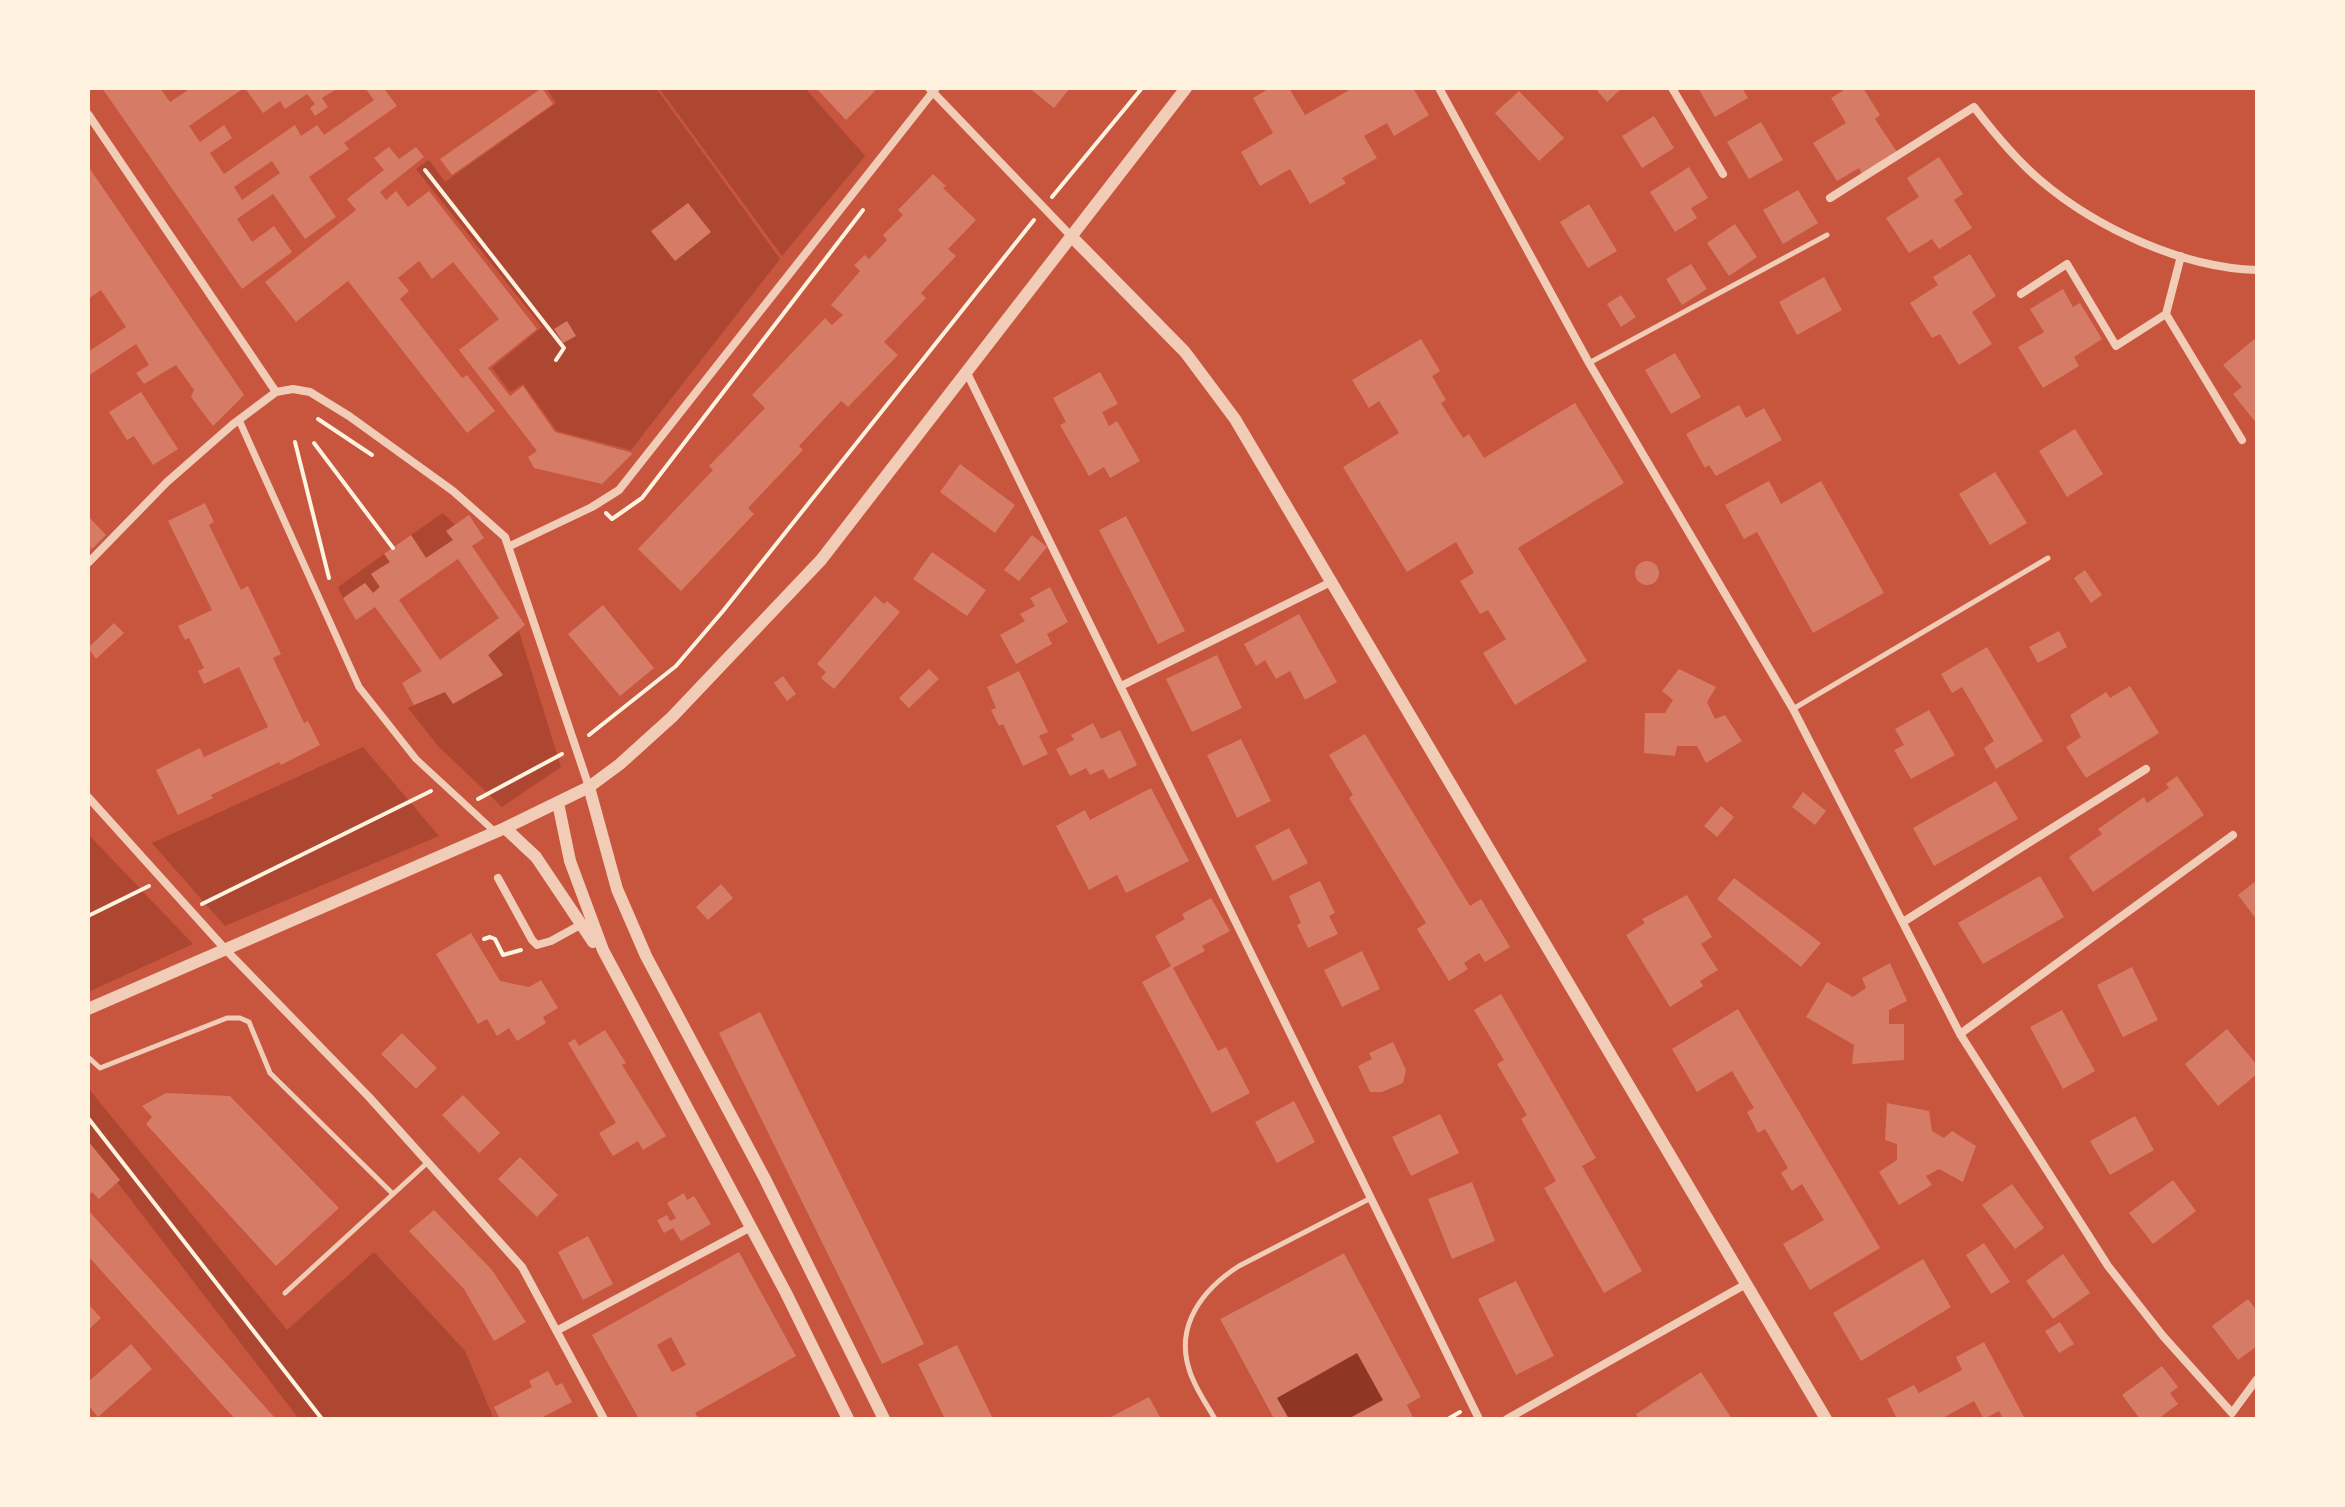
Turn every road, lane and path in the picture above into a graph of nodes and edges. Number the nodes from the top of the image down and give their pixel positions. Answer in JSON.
{"nodes":[{"id":1,"x":1142,"y":88,"type":"edge"},
{"id":2,"x":1186,"y":88,"type":"edge"},
{"id":3,"x":1439,"y":88,"type":"edge"},
{"id":4,"x":1672,"y":88,"type":"edge"},
{"id":5,"x":932,"y":90,"type":"edge"},
{"id":6,"x":88,"y":114,"type":"edge"},
{"id":7,"x":425,"y":170,"type":"dead end"},
{"id":8,"x":1723,"y":174,"type":"dead end"},
{"id":9,"x":1830,"y":198,"type":"dead end"},
{"id":10,"x":867,"y":205,"type":"dead end"},
{"id":11,"x":1044,"y":208,"type":"junction"},
{"id":12,"x":1827,"y":235,"type":"dead end"},
{"id":13,"x":1072,"y":237,"type":"junction"},
{"id":14,"x":2181,"y":256,"type":"junction"},
{"id":15,"x":2257,"y":270,"type":"edge"},
{"id":16,"x":2021,"y":294,"type":"dead end"},
{"id":17,"x":2166,"y":314,"type":"junction"},
{"id":18,"x":556,"y":360,"type":"dead end"},
{"id":19,"x":1589,"y":363,"type":"junction"},
{"id":20,"x":967,"y":373,"type":"junction"},
{"id":21,"x":276,"y":392,"type":"junction"},
{"id":22,"x":239,"y":420,"type":"junction"},
{"id":23,"x":2242,"y":440,"type":"dead end"},
{"id":24,"x":295,"y":442,"type":"dead end"},
{"id":25,"x":314,"y":443,"type":"dead end"},
{"id":26,"x":612,"y":519,"type":"dead end"},
{"id":27,"x":510,"y":546,"type":"junction"},
{"id":28,"x":393,"y":548,"type":"dead end"},
{"id":29,"x":2048,"y":558,"type":"dead end"},
{"id":30,"x":88,"y":563,"type":"edge"},
{"id":31,"x":329,"y":578,"type":"dead end"},
{"id":32,"x":1333,"y":581,"type":"junction"},
{"id":33,"x":1121,"y":686,"type":"junction"},
{"id":34,"x":1793,"y":709,"type":"junction"},
{"id":35,"x":574,"y":747,"type":"junction"},
{"id":36,"x":2146,"y":769,"type":"dead end"},
{"id":37,"x":444,"y":783,"type":"junction"},
{"id":38,"x":589,"y":787,"type":"junction"},
{"id":39,"x":88,"y":797,"type":"edge"},
{"id":40,"x":558,"y":803,"type":"junction"},
{"id":41,"x":467,"y":804,"type":"junction"},
{"id":42,"x":499,"y":830,"type":"junction"},
{"id":43,"x":2233,"y":835,"type":"dead end"},
{"id":44,"x":498,"y":878,"type":"dead end"},
{"id":45,"x":162,"y":879,"type":"junction"},
{"id":46,"x":189,"y":910,"type":"junction"},
{"id":47,"x":88,"y":916,"type":"edge"},
{"id":48,"x":1903,"y":922,"type":"junction"},
{"id":49,"x":582,"y":924,"type":"junction"},
{"id":50,"x":226,"y":950,"type":"junction"},
{"id":51,"x":621,"y":984,"type":"junction"},
{"id":52,"x":88,"y":1009,"type":"edge"},
{"id":53,"x":1960,"y":1034,"type":"junction"},
{"id":54,"x":88,"y":1057,"type":"edge"},
{"id":55,"x":88,"y":1118,"type":"edge"},
{"id":56,"x":428,"y":1162,"type":"junction"},
{"id":57,"x":392,"y":1193,"type":"junction"},
{"id":58,"x":1371,"y":1198,"type":"junction"},
{"id":59,"x":751,"y":1227,"type":"junction"},
{"id":60,"x":1746,"y":1284,"type":"junction"},
{"id":61,"x":285,"y":1293,"type":"dead end"},
{"id":62,"x":558,"y":1330,"type":"junction"},
{"id":63,"x":2257,"y":1379,"type":"edge"},
{"id":64,"x":322,"y":1419,"type":"edge"},
{"id":65,"x":604,"y":1419,"type":"edge"},
{"id":66,"x":848,"y":1419,"type":"edge"},
{"id":67,"x":884,"y":1419,"type":"edge"},
{"id":68,"x":1215,"y":1419,"type":"edge"},
{"id":69,"x":1479,"y":1419,"type":"edge"},
{"id":70,"x":1507,"y":1419,"type":"edge"},
{"id":71,"x":1826,"y":1419,"type":"edge"}],
"edges":[{"from":1,"to":11,"type":"path"},
{"from":2,"to":13,"type":"street"},
{"from":3,"to":19,"type":"street"},
{"from":4,"to":8,"type":"street"},
{"from":5,"to":11,"type":"street"},
{"from":5,"to":27,"type":"street"},
{"from":6,"to":21,"type":"street"},
{"from":7,"to":18,"type":"path"},
{"from":9,"to":14,"type":"street"},
{"from":10,"to":26,"type":"path"},
{"from":11,"to":13,"type":"street"},
{"from":11,"to":35,"type":"path"},
{"from":12,"to":19,"type":"lane"},
{"from":13,"to":20,"type":"street"},
{"from":13,"to":32,"type":"street"},
{"from":14,"to":15,"type":"street"},
{"from":14,"to":17,"type":"street"},
{"from":16,"to":17,"type":"street"},
{"from":17,"to":23,"type":"street"},
{"from":19,"to":34,"type":"street"},
{"from":20,"to":33,"type":"street"},
{"from":20,"to":38,"type":"street"},
{"from":21,"to":22,"type":"street"},
{"from":21,"to":27,"type":"street"},
{"from":22,"to":30,"type":"street"},
{"from":22,"to":37,"type":"street"},
{"from":24,"to":31,"type":"path"},
{"from":25,"to":28,"type":"path"},
{"from":27,"to":35,"type":"street"},
{"from":29,"to":34,"type":"lane"},
{"from":32,"to":33,"type":"street"},
{"from":32,"to":60,"type":"street"},
{"from":33,"to":58,"type":"street"},
{"from":34,"to":48,"type":"street"},
{"from":35,"to":38,"type":"street"},
{"from":35,"to":41,"type":"path"},
{"from":36,"to":48,"type":"street"},
{"from":37,"to":41,"type":"street"},
{"from":37,"to":46,"type":"path"},
{"from":38,"to":40,"type":"street"},
{"from":38,"to":67,"type":"street"},
{"from":39,"to":45,"type":"street"},
{"from":40,"to":42,"type":"street"},
{"from":40,"to":51,"type":"street"},
{"from":41,"to":42,"type":"street"},
{"from":42,"to":49,"type":"street"},
{"from":42,"to":50,"type":"street"},
{"from":43,"to":53,"type":"street"},
{"from":44,"to":49,"type":"street"},
{"from":45,"to":46,"type":"street"},
{"from":45,"to":47,"type":"path"},
{"from":46,"to":50,"type":"street"},
{"from":48,"to":53,"type":"street"},
{"from":49,"to":51,"type":"street"},
{"from":50,"to":52,"type":"street"},
{"from":50,"to":56,"type":"street"},
{"from":51,"to":59,"type":"street"},
{"from":53,"to":63,"type":"street"},
{"from":54,"to":57,"type":"lane"},
{"from":55,"to":64,"type":"path"},
{"from":56,"to":57,"type":"lane"},
{"from":56,"to":62,"type":"street"},
{"from":57,"to":61,"type":"lane"},
{"from":58,"to":68,"type":"lane"},
{"from":58,"to":69,"type":"street"},
{"from":59,"to":62,"type":"street"},
{"from":59,"to":66,"type":"street"},
{"from":60,"to":70,"type":"street"},
{"from":60,"to":71,"type":"street"},
{"from":62,"to":65,"type":"street"}]}
